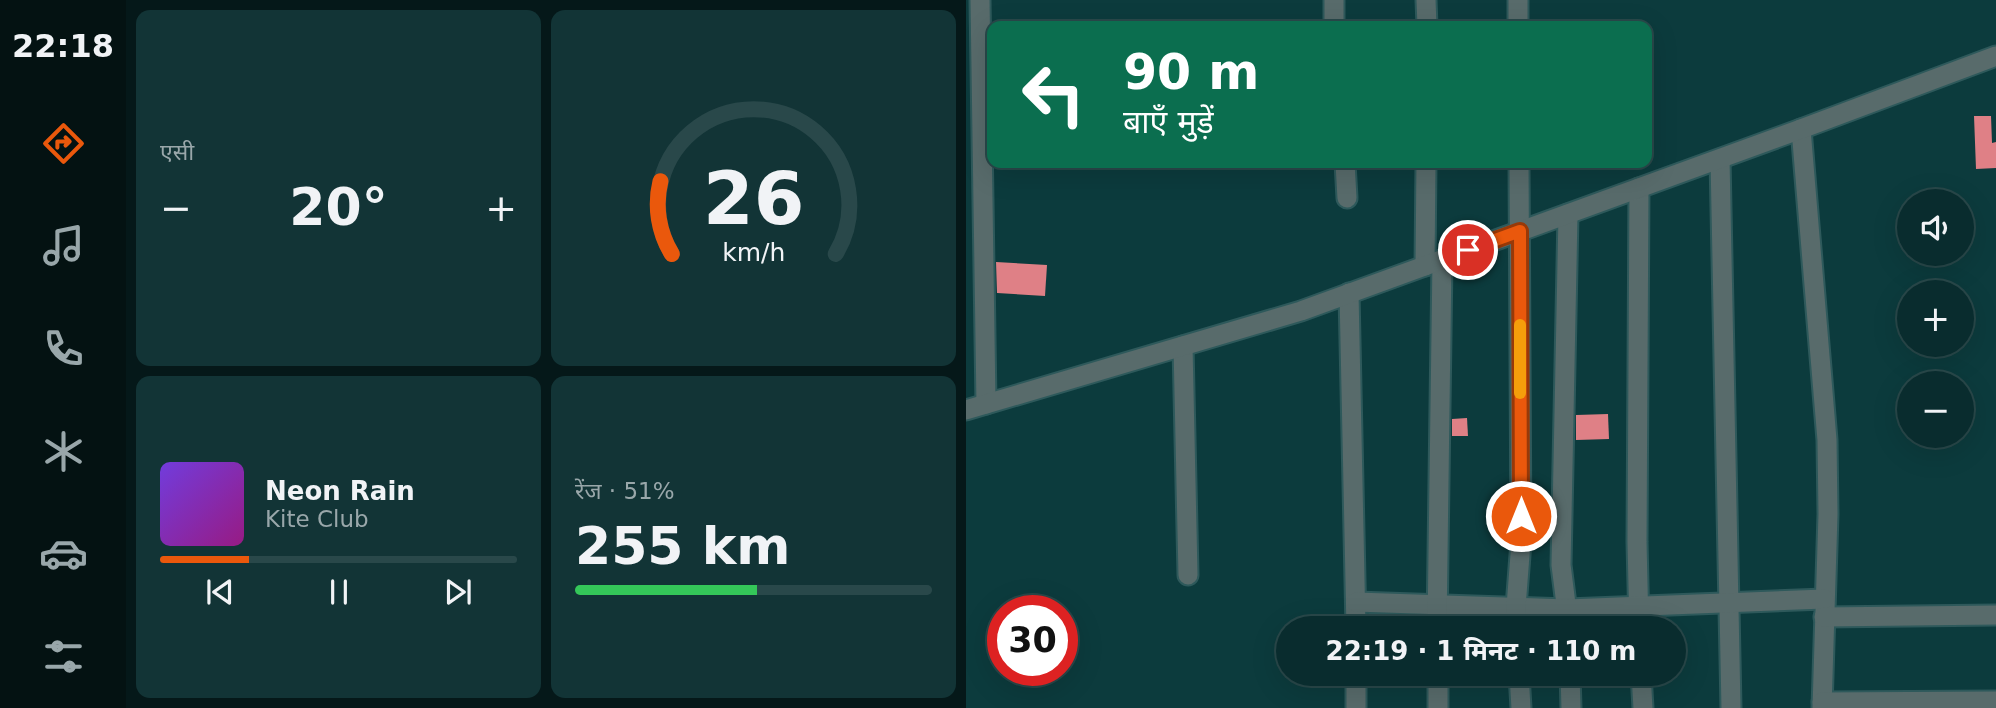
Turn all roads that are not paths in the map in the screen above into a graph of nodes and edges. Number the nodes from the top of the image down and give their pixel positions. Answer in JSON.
{"nodes":[{"id":1,"x":980,"y":0,"type":"edge"},
{"id":2,"x":1334,"y":0,"type":"edge"},
{"id":3,"x":1426,"y":0,"type":"edge"},
{"id":4,"x":1518,"y":0,"type":"edge"},
{"id":5,"x":1334,"y":21,"type":"edge"},
{"id":6,"x":1427,"y":21,"type":"edge"},
{"id":7,"x":1518,"y":21,"type":"edge"},
{"id":8,"x":1996,"y":56,"type":"edge"},
{"id":9,"x":1801,"y":129,"type":"junction"},
{"id":10,"x":1720,"y":159,"type":"junction"},
{"id":11,"x":1345,"y":168,"type":"edge"},
{"id":12,"x":1426,"y":168,"type":"edge"},
{"id":13,"x":1520,"y":168,"type":"edge"},
{"id":14,"x":1639,"y":188,"type":"junction"},
{"id":15,"x":974,"y":189,"type":"edge"},
{"id":16,"x":1347,"y":198,"type":"dead end"},
{"id":17,"x":1567,"y":214,"type":"junction"},
{"id":18,"x":1520,"y":231,"type":"junction"},
{"id":19,"x":1433,"y":263,"type":"junction"},
{"id":20,"x":1349,"y":293,"type":"junction"},
{"id":21,"x":1183,"y":346,"type":"junction"},
{"id":22,"x":986,"y":404,"type":"junction"},
{"id":23,"x":966,"y":410,"type":"edge"},
{"id":24,"x":1188,"y":575,"type":"dead end"},
{"id":25,"x":1356,"y":602,"type":"junction"},
{"id":26,"x":1728,"y":603,"type":"junction"},
{"id":27,"x":1437,"y":606,"type":"junction"},
{"id":28,"x":1638,"y":606,"type":"junction"},
{"id":29,"x":1516,"y":607,"type":"junction"},
{"id":30,"x":1824,"y":608,"type":"junction"},
{"id":31,"x":1996,"y":615,"type":"edge"},
{"id":32,"x":1356,"y":616,"type":"edge"},
{"id":33,"x":1437,"y":616,"type":"edge"},
{"id":34,"x":1516,"y":616,"type":"edge"},
{"id":35,"x":1555,"y":616,"type":"edge"},
{"id":36,"x":1568,"y":616,"type":"edge"},
{"id":37,"x":1584,"y":616,"type":"edge"},
{"id":38,"x":1638,"y":616,"type":"edge"},
{"id":39,"x":1356,"y":686,"type":"edge"},
{"id":40,"x":1438,"y":686,"type":"edge"},
{"id":41,"x":1520,"y":686,"type":"edge"},
{"id":42,"x":1570,"y":686,"type":"edge"},
{"id":43,"x":1642,"y":686,"type":"edge"},
{"id":44,"x":1996,"y":701,"type":"edge"},
{"id":45,"x":1822,"y":705,"type":"edge"},
{"id":46,"x":1356,"y":708,"type":"edge"},
{"id":47,"x":1438,"y":708,"type":"edge"},
{"id":48,"x":1521,"y":708,"type":"edge"},
{"id":49,"x":1571,"y":708,"type":"edge"},
{"id":50,"x":1643,"y":708,"type":"edge"},
{"id":51,"x":1731,"y":708,"type":"edge"}],
"edges":[{"from":1,"to":15,"type":"street"},
{"from":2,"to":5,"type":"street"},
{"from":3,"to":6,"type":"street"},
{"from":4,"to":7,"type":"street"},
{"from":8,"to":9,"type":"street"},
{"from":9,"to":10,"type":"street"},
{"from":9,"to":30,"type":"street"},
{"from":10,"to":14,"type":"street"},
{"from":10,"to":26,"type":"street"},
{"from":11,"to":16,"type":"street"},
{"from":12,"to":19,"type":"street"},
{"from":13,"to":18,"type":"street"},
{"from":14,"to":17,"type":"street"},
{"from":14,"to":28,"type":"street"},
{"from":15,"to":22,"type":"street"},
{"from":17,"to":18,"type":"street"},
{"from":17,"to":36,"type":"street"},
{"from":18,"to":19,"type":"street"},
{"from":18,"to":29,"type":"street"},
{"from":19,"to":20,"type":"street"},
{"from":19,"to":27,"type":"street"},
{"from":20,"to":21,"type":"street"},
{"from":20,"to":25,"type":"street"},
{"from":21,"to":22,"type":"street"},
{"from":21,"to":24,"type":"street"},
{"from":22,"to":23,"type":"street"},
{"from":25,"to":27,"type":"street"},
{"from":25,"to":32,"type":"street"},
{"from":26,"to":28,"type":"street"},
{"from":26,"to":30,"type":"street"},
{"from":26,"to":51,"type":"street"},
{"from":27,"to":29,"type":"street"},
{"from":27,"to":33,"type":"street"},
{"from":28,"to":37,"type":"street"},
{"from":28,"to":38,"type":"street"},
{"from":29,"to":34,"type":"street"},
{"from":29,"to":35,"type":"street"},
{"from":30,"to":31,"type":"street"},
{"from":30,"to":45,"type":"street"},
{"from":39,"to":46,"type":"street"},
{"from":40,"to":47,"type":"street"},
{"from":41,"to":48,"type":"street"},
{"from":42,"to":49,"type":"street"},
{"from":43,"to":50,"type":"street"},
{"from":44,"to":45,"type":"street"}]}
